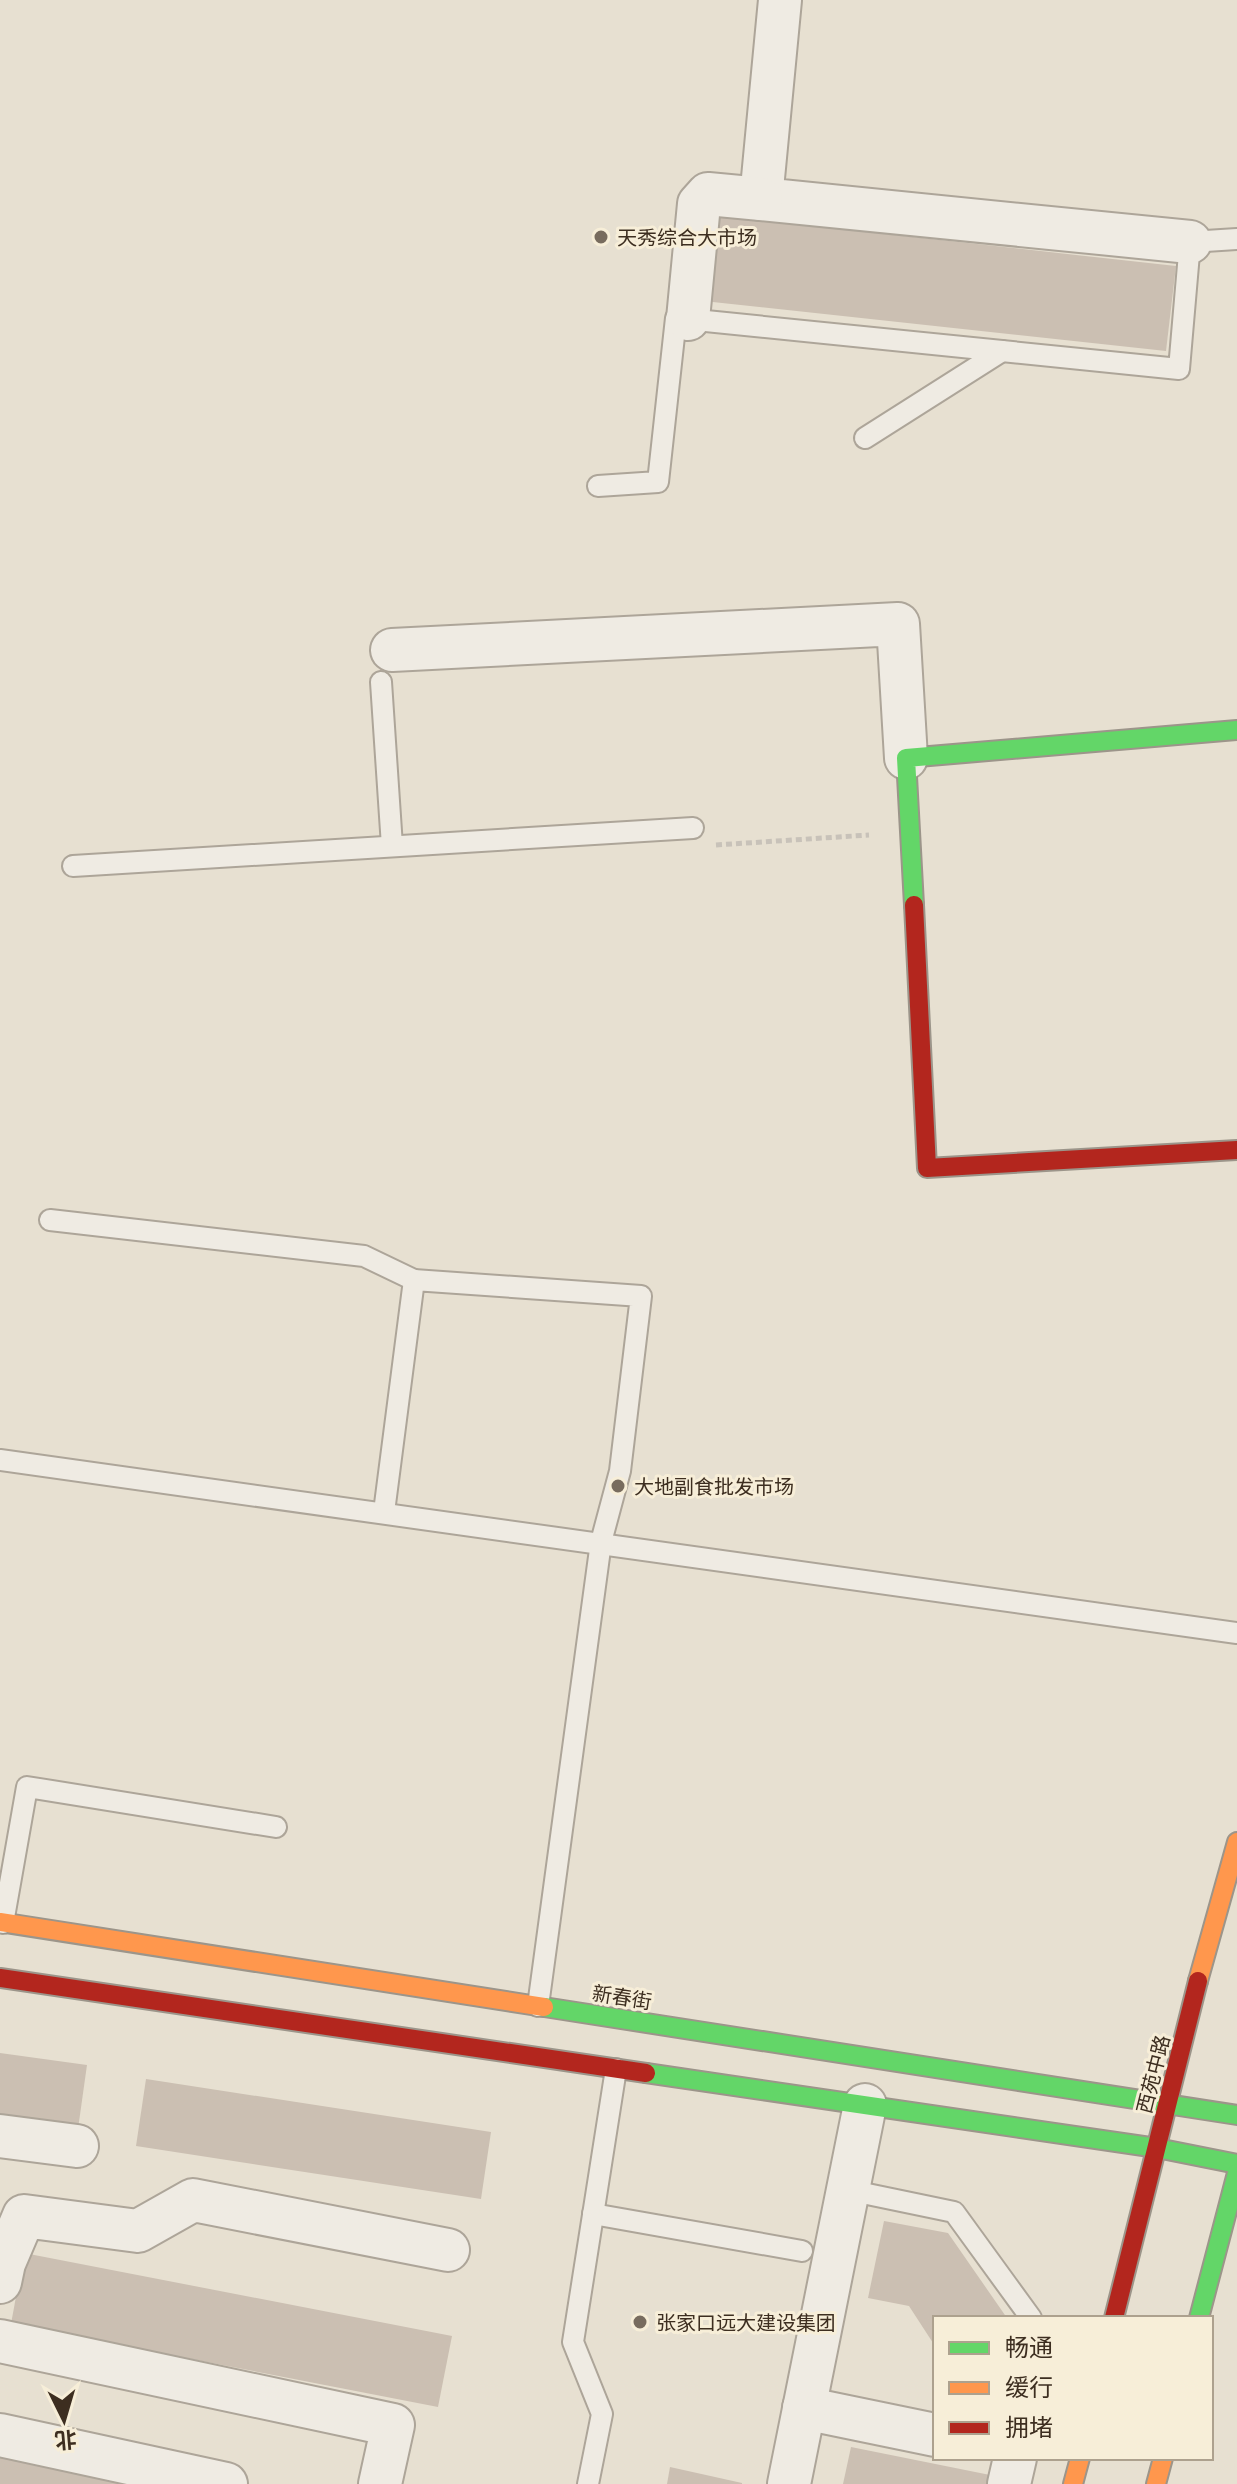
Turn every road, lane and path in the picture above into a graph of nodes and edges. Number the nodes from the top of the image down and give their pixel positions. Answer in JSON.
{"nodes":[{"id":1,"x":780,"y":0,"type":"edge"},
{"id":2,"x":761,"y":199,"type":"junction"},
{"id":3,"x":1237,"y":239,"type":"edge"},
{"id":4,"x":1190,"y":242,"type":"junction"},
{"id":5,"x":688,"y":319,"type":"junction"},
{"id":6,"x":1002,"y":351,"type":"junction"},
{"id":7,"x":865,"y":438,"type":"dead end"},
{"id":8,"x":598,"y":486,"type":"dead end"},
{"id":9,"x":386,"y":666,"type":"joint"},
{"id":10,"x":1237,"y":730,"type":"edge"},
{"id":11,"x":906,"y":758,"type":"junction"},
{"id":12,"x":693,"y":828,"type":"joint"},
{"id":13,"x":910,"y":832,"type":"junction"},
{"id":14,"x":392,"y":846,"type":"junction"},
{"id":15,"x":73,"y":866,"type":"dead end"},
{"id":16,"x":1237,"y":1150,"type":"edge"},
{"id":17,"x":50,"y":1220,"type":"dead end"},
{"id":18,"x":414,"y":1280,"type":"junction"},
{"id":19,"x":0,"y":1460,"type":"edge"},
{"id":20,"x":384,"y":1512,"type":"junction"},
{"id":21,"x":601,"y":1542,"type":"junction"},
{"id":22,"x":1237,"y":1633,"type":"edge"},
{"id":23,"x":276,"y":1827,"type":"dead end"},
{"id":24,"x":1237,"y":1842,"type":"edge"},
{"id":25,"x":2,"y":1922,"type":"edge"},
{"id":26,"x":0,"y":1978,"type":"edge"},
{"id":27,"x":538,"y":2006,"type":"junction"},
{"id":28,"x":616,"y":2069,"type":"junction"},
{"id":29,"x":1168,"y":2104,"type":"junction"},
{"id":30,"x":865,"y":2105,"type":"junction"},
{"id":31,"x":1237,"y":2115,"type":"edge"},
{"id":32,"x":0,"y":2136,"type":"edge"},
{"id":33,"x":77,"y":2146,"type":"dead end"},
{"id":34,"x":1157,"y":2148,"type":"junction"},
{"id":35,"x":1237,"y":2164,"type":"edge"},
{"id":36,"x":1237,"y":2173,"type":"edge"},
{"id":37,"x":848,"y":2190,"type":"junction"},
{"id":38,"x":593,"y":2214,"type":"junction"},
{"id":39,"x":448,"y":2250,"type":"dead end"},
{"id":40,"x":802,"y":2251,"type":"dead end"},
{"id":41,"x":1,"y":2269,"type":"edge"},
{"id":42,"x":1030,"y":2316,"type":"edge"},
{"id":43,"x":1115,"y":2316,"type":"edge"},
{"id":44,"x":1200,"y":2316,"type":"edge"},
{"id":45,"x":0,"y":2341,"type":"edge"},
{"id":46,"x":804,"y":2408,"type":"junction"},
{"id":47,"x":0,"y":2435,"type":"edge"},
{"id":48,"x":933,"y":2435,"type":"edge"},
{"id":49,"x":1015,"y":2460,"type":"edge"},
{"id":50,"x":1079,"y":2460,"type":"edge"},
{"id":51,"x":1162,"y":2460,"type":"edge"},
{"id":52,"x":226,"y":2484,"type":"edge"},
{"id":53,"x":380,"y":2484,"type":"edge"},
{"id":54,"x":588,"y":2484,"type":"edge"},
{"id":55,"x":789,"y":2484,"type":"edge"},
{"id":56,"x":1009,"y":2484,"type":"edge"},
{"id":57,"x":1073,"y":2484,"type":"edge"},
{"id":58,"x":1156,"y":2484,"type":"edge"}],
"edges":[{"from":1,"to":2,"type":"street"},
{"from":2,"to":4,"type":"street"},
{"from":2,"to":5,"type":"street"},
{"from":3,"to":4,"type":"lane"},
{"from":4,"to":6,"type":"lane"},
{"from":5,"to":6,"type":"lane"},
{"from":5,"to":8,"type":"lane"},
{"from":6,"to":7,"type":"lane"},
{"from":9,"to":11,"type":"street"},
{"from":9,"to":14,"type":"lane"},
{"from":10,"to":11,"type":"main road"},
{"from":11,"to":13,"type":"main road"},
{"from":12,"to":13,"type":"path"},
{"from":12,"to":14,"type":"lane"},
{"from":13,"to":16,"type":"main road"},
{"from":14,"to":15,"type":"lane"},
{"from":17,"to":18,"type":"lane"},
{"from":18,"to":20,"type":"lane"},
{"from":18,"to":21,"type":"lane"},
{"from":19,"to":20,"type":"lane"},
{"from":20,"to":21,"type":"lane"},
{"from":21,"to":22,"type":"lane"},
{"from":21,"to":27,"type":"lane"},
{"from":23,"to":25,"type":"lane"},
{"from":24,"to":29,"type":"main road","name":"西苑中路"},
{"from":25,"to":27,"type":"main road","name":"新春街"},
{"from":26,"to":28,"type":"main road"},
{"from":27,"to":29,"type":"main road","name":"新春街"},
{"from":28,"to":30,"type":"main road"},
{"from":28,"to":38,"type":"lane"},
{"from":29,"to":31,"type":"main road","name":"新春街"},
{"from":29,"to":34,"type":"main road","name":"西苑中路"},
{"from":30,"to":34,"type":"main road"},
{"from":30,"to":37,"type":"street"},
{"from":32,"to":33,"type":"street"},
{"from":34,"to":35,"type":"main road"},
{"from":34,"to":43,"type":"main road","name":"西苑中路"},
{"from":36,"to":44,"type":"main road"},
{"from":37,"to":42,"type":"lane"},
{"from":37,"to":46,"type":"street"},
{"from":38,"to":40,"type":"lane"},
{"from":38,"to":54,"type":"lane"},
{"from":39,"to":41,"type":"street"},
{"from":45,"to":53,"type":"street"},
{"from":46,"to":48,"type":"street"},
{"from":46,"to":55,"type":"street"},
{"from":47,"to":52,"type":"street"},
{"from":49,"to":56,"type":"street"},
{"from":50,"to":57,"type":"main road"},
{"from":51,"to":58,"type":"main road"}]}
